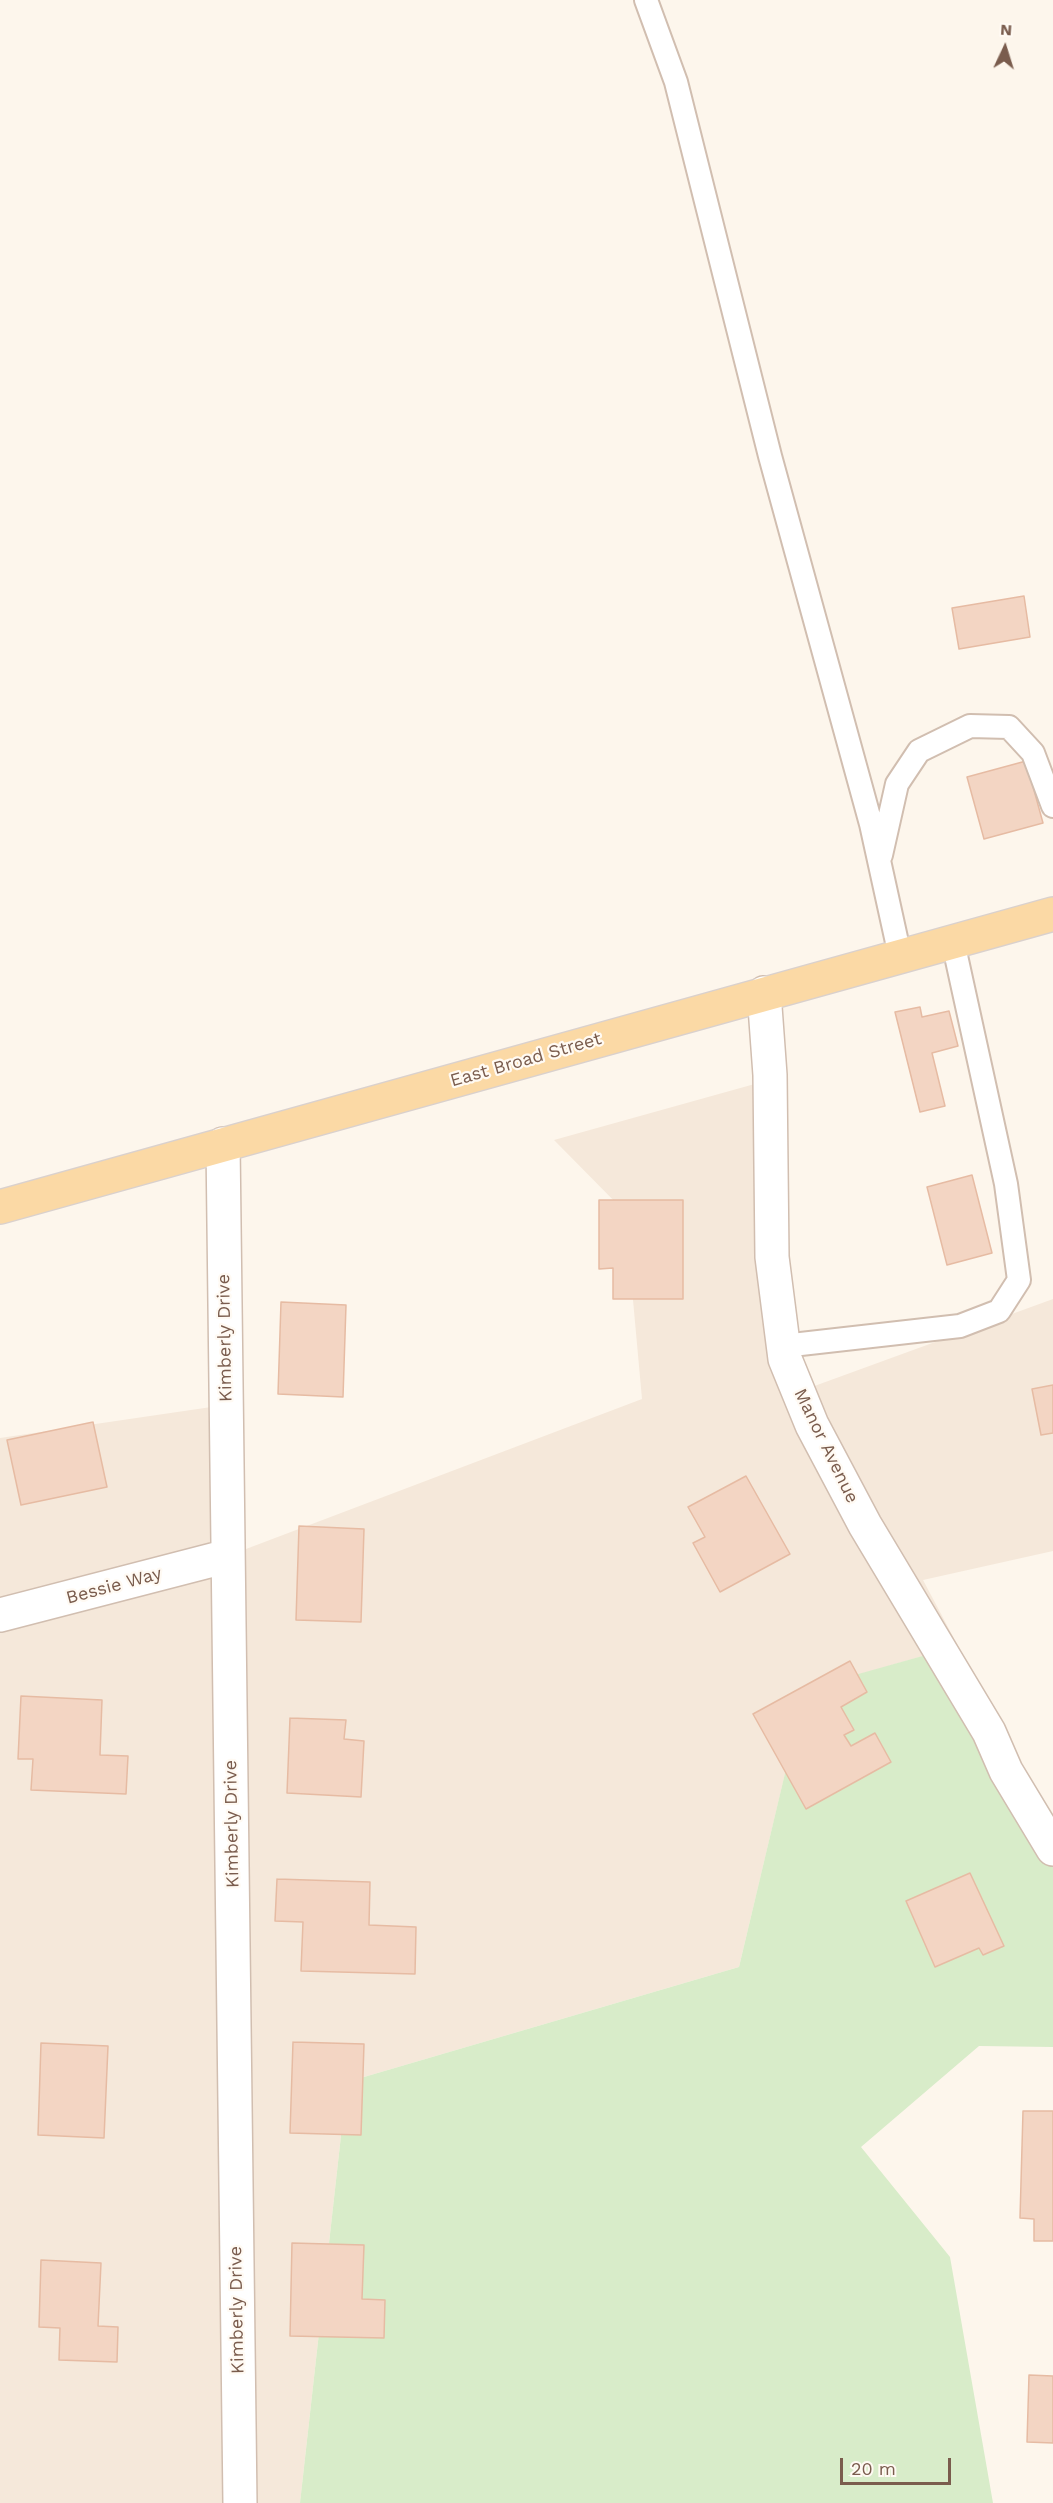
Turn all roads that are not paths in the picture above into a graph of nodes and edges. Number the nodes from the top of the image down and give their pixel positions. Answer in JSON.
{"nodes":[{"id":1,"x":646,"y":0,"type":"edge"},
{"id":2,"x":1053,"y":806,"type":"edge"},
{"id":3,"x":880,"y":863,"type":"junction"},
{"id":4,"x":1053,"y":914,"type":"edge"},
{"id":5,"x":953,"y":942,"type":"junction"},
{"id":6,"x":900,"y":956,"type":"junction"},
{"id":7,"x":764,"y":993,"type":"junction"},
{"id":8,"x":223,"y":1144,"type":"junction"},
{"id":9,"x":0,"y":1207,"type":"edge"},
{"id":10,"x":783,"y":1346,"type":"junction"},
{"id":11,"x":228,"y":1556,"type":"junction"},
{"id":12,"x":0,"y":1615,"type":"edge"},
{"id":13,"x":1053,"y":1849,"type":"edge"},
{"id":14,"x":240,"y":2503,"type":"edge"}],
"edges":[{"from":1,"to":3,"type":"lane"},
{"from":2,"to":3,"type":"lane"},
{"from":3,"to":6,"type":"lane"},
{"from":4,"to":5,"type":"main road","name":"East Broad Street"},
{"from":5,"to":6,"type":"main road","name":"East Broad Street"},
{"from":5,"to":10,"type":"lane"},
{"from":6,"to":7,"type":"main road","name":"East Broad Street"},
{"from":7,"to":8,"type":"main road","name":"East Broad Street"},
{"from":7,"to":10,"type":"street","name":"Manor Avenue"},
{"from":8,"to":9,"type":"main road","name":"East Broad Street"},
{"from":8,"to":11,"type":"street","name":"Kimberly Drive"},
{"from":10,"to":13,"type":"street","name":"Manor Avenue"},
{"from":11,"to":12,"type":"street","name":"Bessie Way"},
{"from":11,"to":14,"type":"street","name":"Kimberly Drive"}]}
